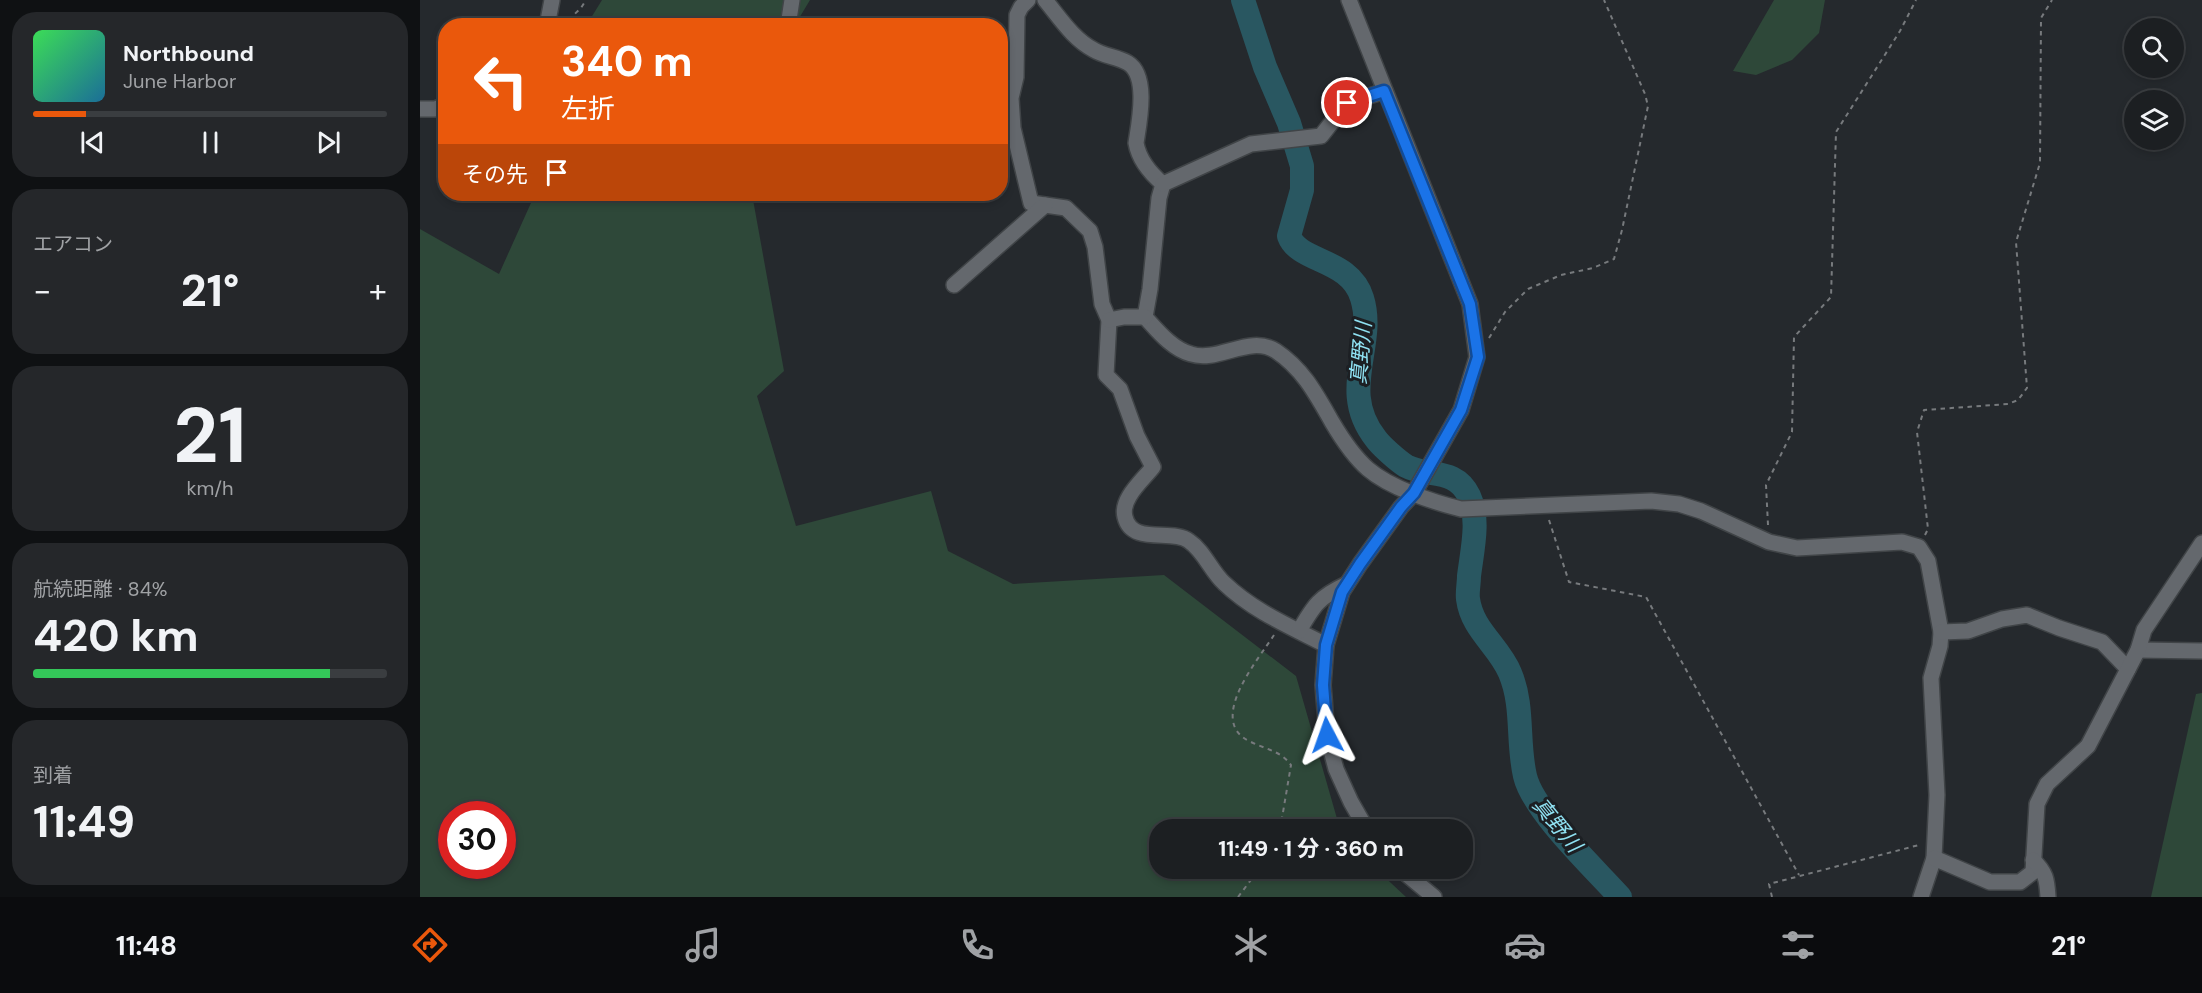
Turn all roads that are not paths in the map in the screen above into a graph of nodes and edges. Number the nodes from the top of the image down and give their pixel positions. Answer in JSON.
{"nodes":[{"id":1,"x":552,"y":0,"type":"edge"},
{"id":2,"x":792,"y":0,"type":"edge"},
{"id":3,"x":1028,"y":0,"type":"edge"},
{"id":4,"x":1045,"y":0,"type":"edge"},
{"id":5,"x":1349,"y":0,"type":"edge"},
{"id":6,"x":549,"y":18,"type":"edge"},
{"id":7,"x":789,"y":18,"type":"edge"},
{"id":8,"x":1384,"y":91,"type":"junction"},
{"id":9,"x":438,"y":108,"type":"edge"},
{"id":10,"x":420,"y":109,"type":"edge"},
{"id":11,"x":1163,"y":184,"type":"junction"},
{"id":12,"x":1045,"y":205,"type":"junction"},
{"id":13,"x":954,"y":285,"type":"dead end"},
{"id":14,"x":1145,"y":317,"type":"junction"},
{"id":15,"x":1109,"y":320,"type":"junction"},
{"id":16,"x":1414,"y":493,"type":"junction"},
{"id":17,"x":2202,"y":543,"type":"edge"},
{"id":18,"x":1347,"y":584,"type":"junction"},
{"id":19,"x":1299,"y":631,"type":"junction"},
{"id":20,"x":1941,"y":632,"type":"junction"},
{"id":21,"x":1326,"y":645,"type":"junction"},
{"id":22,"x":2138,"y":650,"type":"junction"},
{"id":23,"x":2202,"y":651,"type":"edge"},
{"id":24,"x":2128,"y":669,"type":"junction"},
{"id":25,"x":1360,"y":819,"type":"edge"},
{"id":26,"x":1934,"y":858,"type":"junction"},
{"id":27,"x":2032,"y":860,"type":"junction"},
{"id":28,"x":1412,"y":879,"type":"edge"},
{"id":29,"x":1434,"y":897,"type":"edge"},
{"id":30,"x":1921,"y":897,"type":"edge"},
{"id":31,"x":2048,"y":897,"type":"edge"}],
"edges":[{"from":1,"to":6,"type":"street"},
{"from":2,"to":7,"type":"street"},
{"from":3,"to":12,"type":"street"},
{"from":4,"to":11,"type":"street"},
{"from":5,"to":8,"type":"street"},
{"from":8,"to":11,"type":"street"},
{"from":8,"to":16,"type":"street"},
{"from":9,"to":10,"type":"street"},
{"from":11,"to":14,"type":"street"},
{"from":12,"to":13,"type":"street"},
{"from":12,"to":15,"type":"street"},
{"from":14,"to":15,"type":"street"},
{"from":14,"to":16,"type":"street"},
{"from":15,"to":19,"type":"street"},
{"from":16,"to":18,"type":"street"},
{"from":16,"to":20,"type":"street"},
{"from":17,"to":22,"type":"street"},
{"from":18,"to":19,"type":"street"},
{"from":18,"to":21,"type":"street"},
{"from":19,"to":21,"type":"street"},
{"from":20,"to":24,"type":"street"},
{"from":20,"to":26,"type":"street"},
{"from":21,"to":25,"type":"street"},
{"from":22,"to":23,"type":"street"},
{"from":22,"to":24,"type":"street"},
{"from":24,"to":27,"type":"street"},
{"from":26,"to":27,"type":"street"},
{"from":26,"to":30,"type":"street"},
{"from":27,"to":31,"type":"street"},
{"from":28,"to":29,"type":"street"}]}
